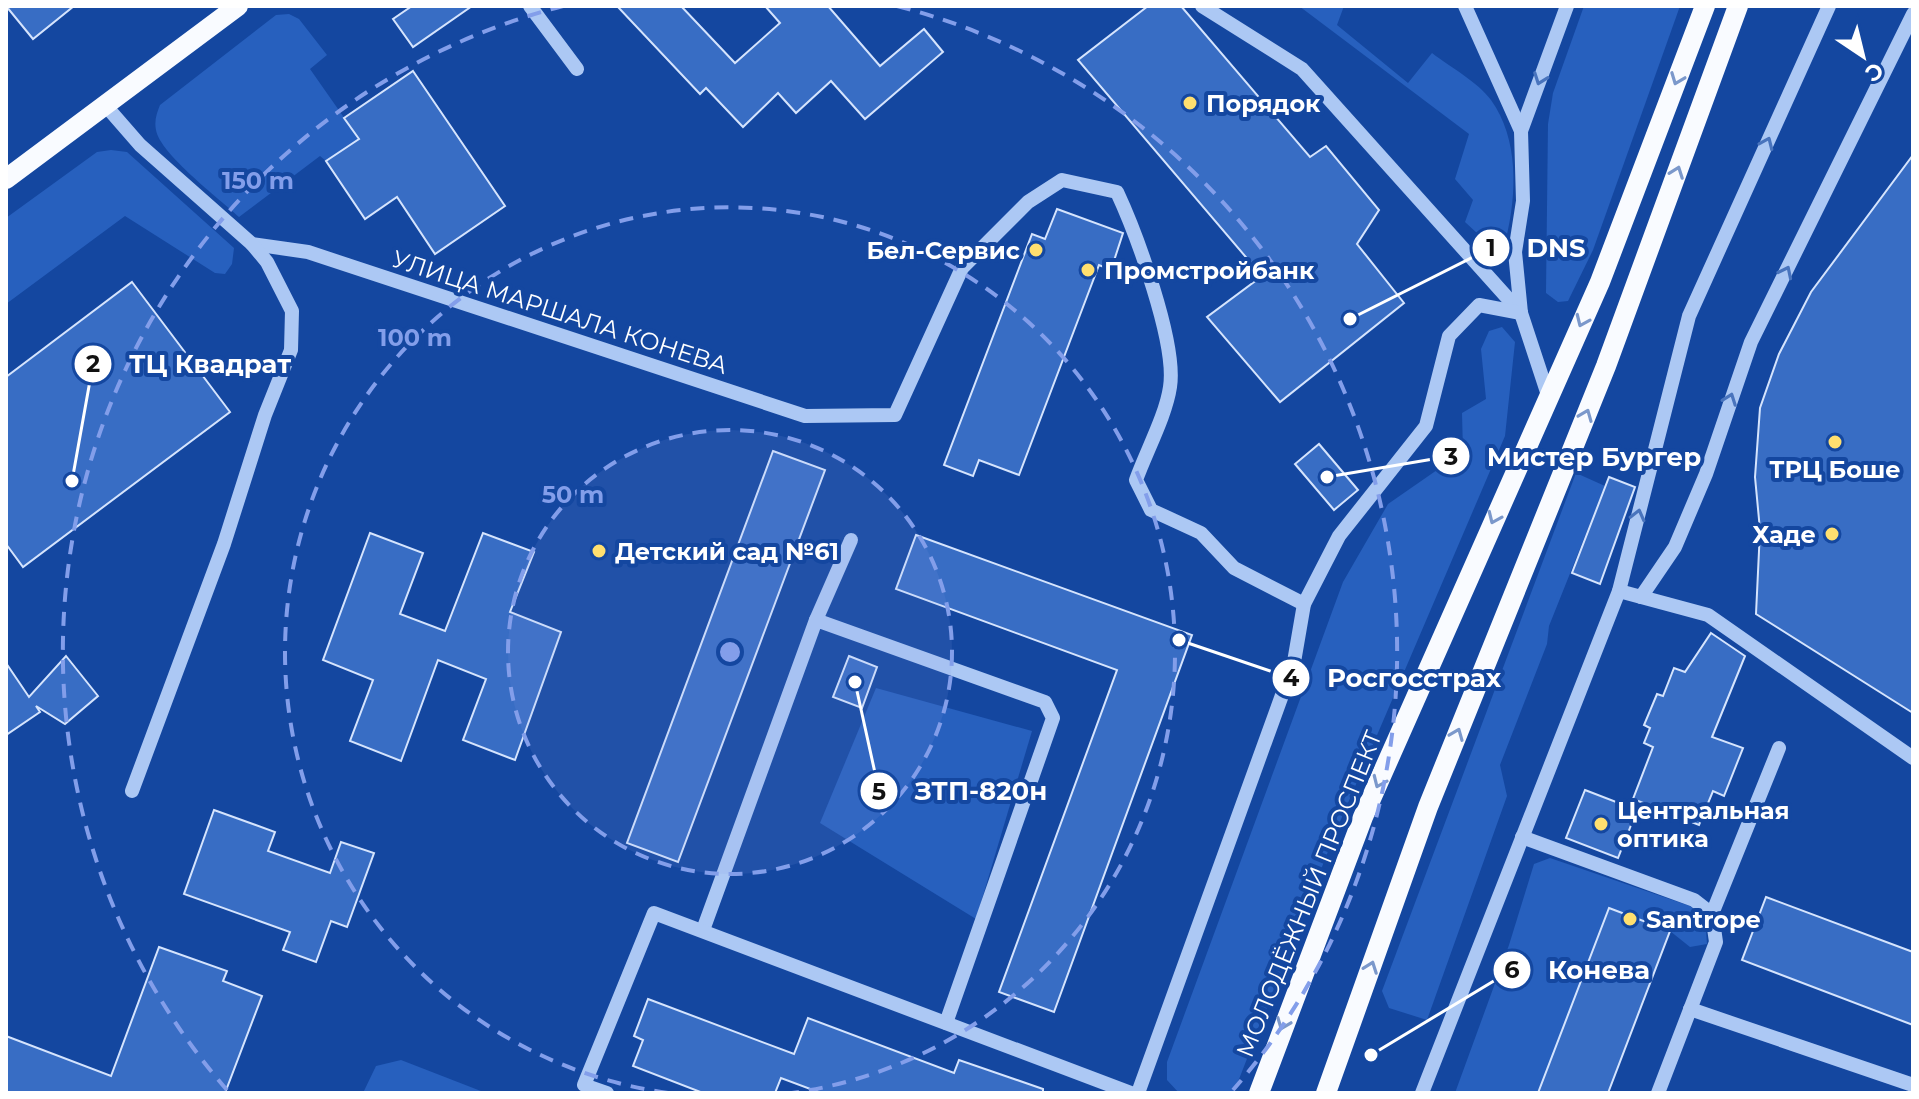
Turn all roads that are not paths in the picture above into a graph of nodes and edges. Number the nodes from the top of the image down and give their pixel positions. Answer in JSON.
{"nodes":[{"id":1,"x":238,"y":6,"type":"edge"},
{"id":2,"x":530,"y":6,"type":"edge"},
{"id":3,"x":1202,"y":6,"type":"edge"},
{"id":4,"x":1465,"y":6,"type":"edge"},
{"id":5,"x":1567,"y":6,"type":"edge"},
{"id":6,"x":1705,"y":6,"type":"edge"},
{"id":7,"x":1738,"y":6,"type":"edge"},
{"id":8,"x":1829,"y":6,"type":"edge"},
{"id":9,"x":1913,"y":14,"type":"edge"},
{"id":10,"x":577,"y":69,"type":"dead end"},
{"id":11,"x":106,"y":106,"type":"junction"},
{"id":12,"x":1521,"y":131,"type":"junction"},
{"id":13,"x":6,"y":179,"type":"edge"},
{"id":14,"x":252,"y":244,"type":"junction"},
{"id":15,"x":1521,"y":313,"type":"junction"},
{"id":16,"x":1548,"y":395,"type":"junction"},
{"id":17,"x":851,"y":540,"type":"dead end"},
{"id":18,"x":1619,"y":591,"type":"junction"},
{"id":19,"x":1641,"y":597,"type":"junction"},
{"id":20,"x":1304,"y":604,"type":"junction"},
{"id":21,"x":816,"y":620,"type":"junction"},
{"id":22,"x":1779,"y":748,"type":"dead end"},
{"id":23,"x":1913,"y":758,"type":"edge"},
{"id":24,"x":132,"y":791,"type":"dead end"},
{"id":25,"x":1522,"y":837,"type":"junction"},
{"id":26,"x":1712,"y":914,"type":"junction"},
{"id":27,"x":703,"y":930,"type":"junction"},
{"id":28,"x":1690,"y":1009,"type":"junction"},
{"id":29,"x":946,"y":1023,"type":"junction"},
{"id":30,"x":1913,"y":1085,"type":"edge"},
{"id":31,"x":607,"y":1093,"type":"edge"},
{"id":32,"x":1131,"y":1093,"type":"edge"},
{"id":33,"x":1138,"y":1093,"type":"edge"},
{"id":34,"x":1259,"y":1093,"type":"edge"},
{"id":35,"x":1326,"y":1093,"type":"edge"},
{"id":36,"x":1422,"y":1093,"type":"edge"},
{"id":37,"x":1658,"y":1093,"type":"edge"}],
"edges":[{"from":1,"to":11,"type":"main road"},
{"from":2,"to":10,"type":"street"},
{"from":3,"to":15,"type":"street"},
{"from":4,"to":12,"type":"street"},
{"from":5,"to":12,"type":"street","one_way":true},
{"from":6,"to":16,"type":"main road","name":"МОЛОДЁЖНЫЙ ПРОСПЕКТ","one_way":true},
{"from":35,"to":7,"type":"main road","one_way":true},
{"from":18,"to":8,"type":"street","one_way":true},
{"from":19,"to":9,"type":"street","one_way":true},
{"from":11,"to":13,"type":"main road"},
{"from":11,"to":14,"type":"street"},
{"from":12,"to":15,"type":"street"},
{"from":14,"to":20,"type":"street","name":"УЛИЦА МАРШАЛА КОНЕВА"},
{"from":14,"to":24,"type":"street"},
{"from":15,"to":16,"type":"street"},
{"from":15,"to":20,"type":"street"},
{"from":16,"to":34,"type":"main road","name":"МОЛОДЁЖНЫЙ ПРОСПЕКТ","one_way":true},
{"from":17,"to":21,"type":"street"},
{"from":18,"to":19,"type":"street"},
{"from":18,"to":25,"type":"street"},
{"from":19,"to":23,"type":"street"},
{"from":20,"to":33,"type":"street"},
{"from":21,"to":27,"type":"street"},
{"from":21,"to":29,"type":"street"},
{"from":22,"to":26,"type":"street"},
{"from":25,"to":26,"type":"street"},
{"from":25,"to":36,"type":"street"},
{"from":26,"to":28,"type":"street"},
{"from":27,"to":29,"type":"street"},
{"from":27,"to":31,"type":"street"},
{"from":28,"to":30,"type":"street"},
{"from":28,"to":37,"type":"street"},
{"from":29,"to":32,"type":"street"}]}
